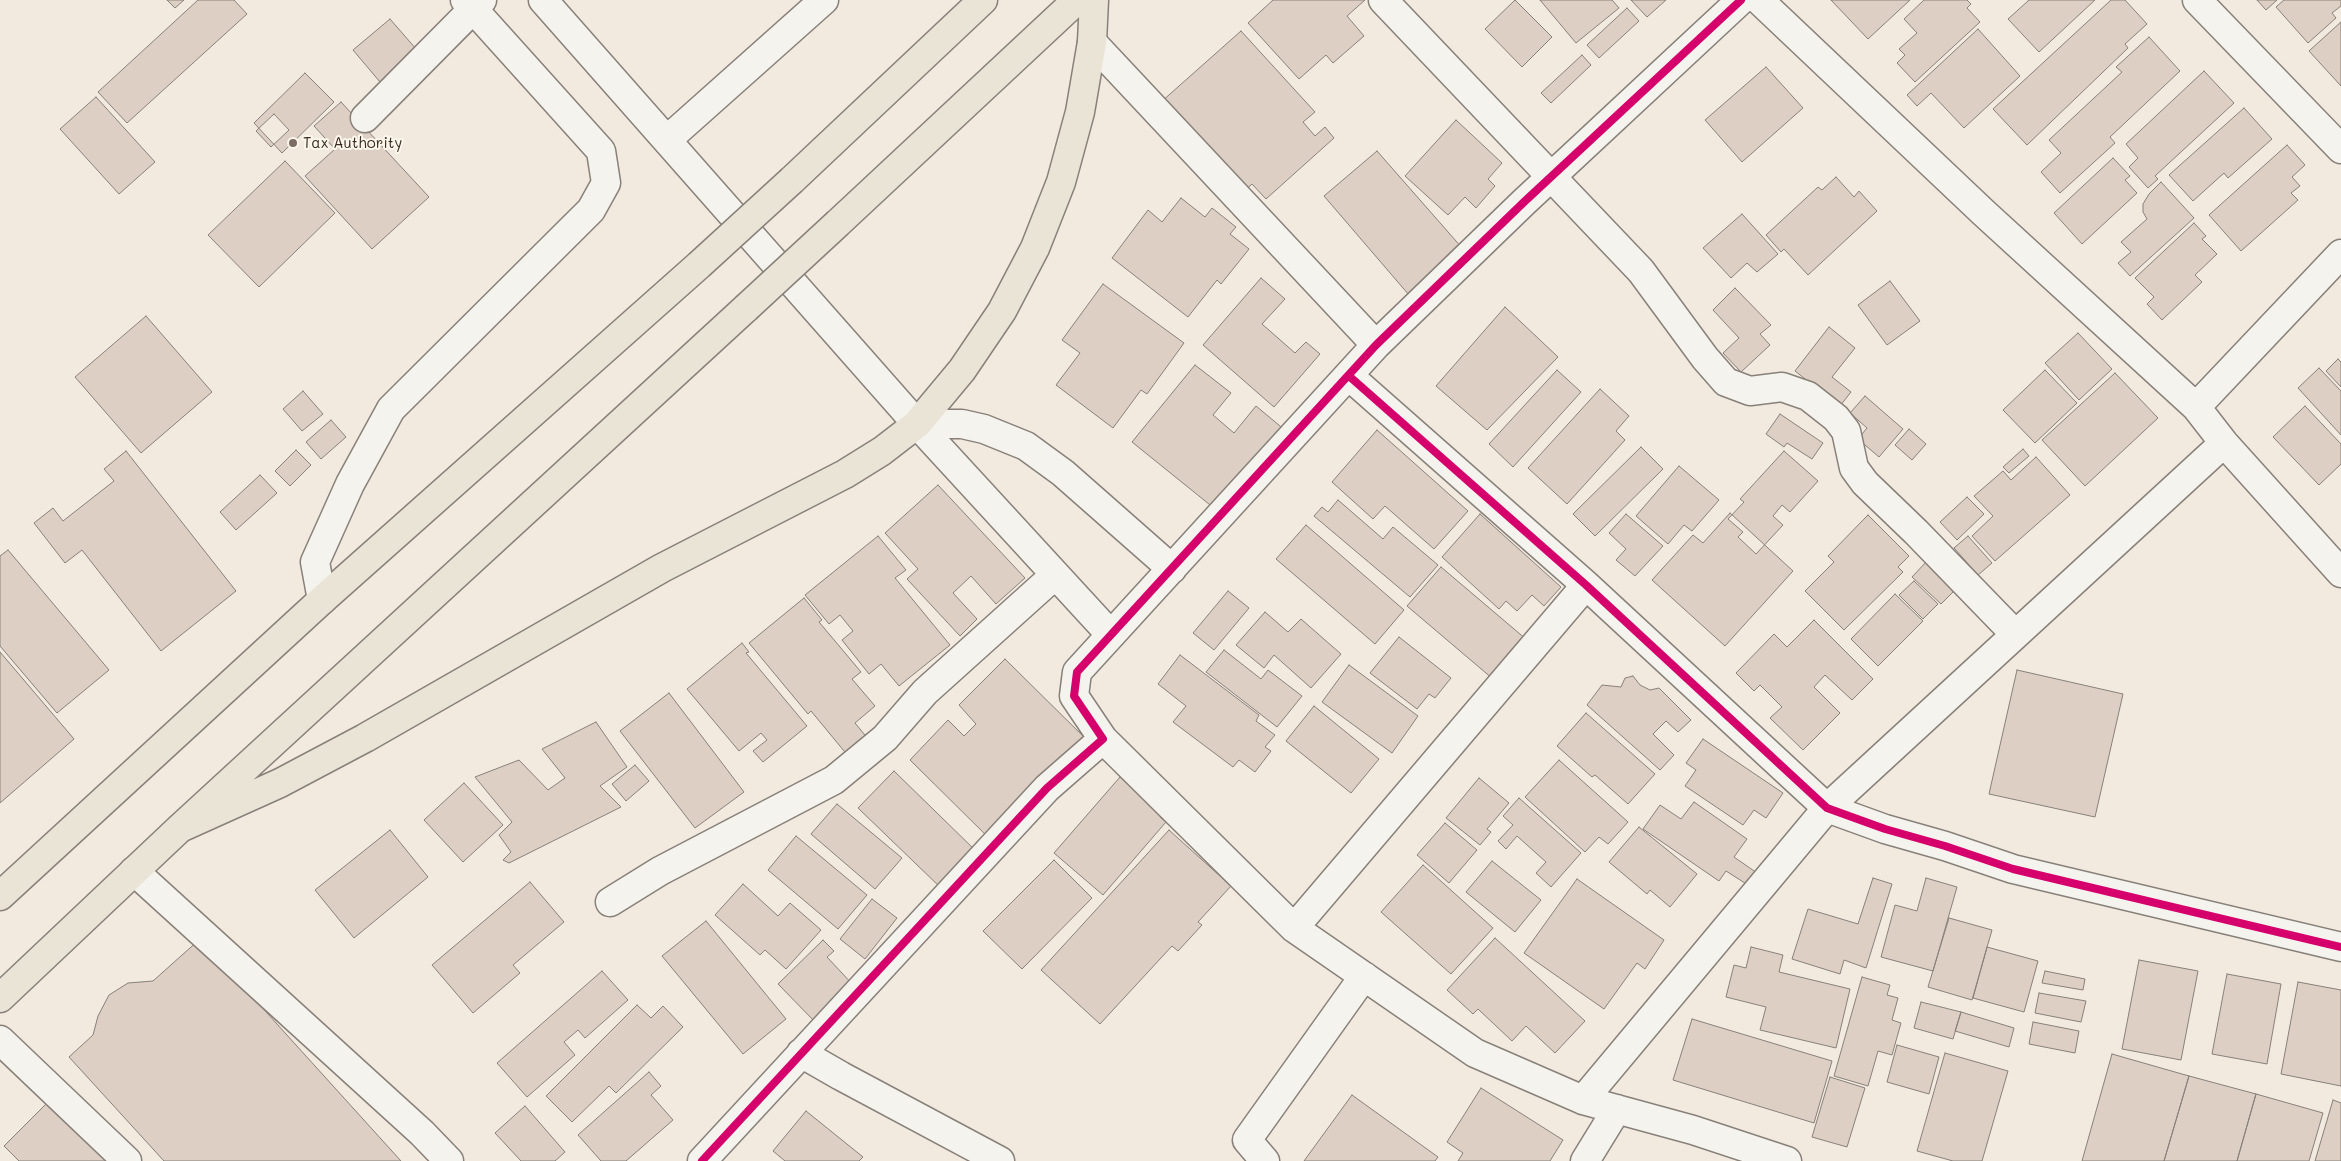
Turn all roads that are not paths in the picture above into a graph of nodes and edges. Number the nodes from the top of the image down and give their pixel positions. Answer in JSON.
{"nodes":[{"id":1,"x":543,"y":0,"type":"edge"},
{"id":2,"x":824,"y":0,"type":"edge"},
{"id":3,"x":982,"y":0,"type":"edge"},
{"id":4,"x":1077,"y":0,"type":"edge"},
{"id":5,"x":1094,"y":0,"type":"edge"},
{"id":6,"x":1383,"y":0,"type":"edge"},
{"id":7,"x":1741,"y":0,"type":"edge"},
{"id":8,"x":1759,"y":0,"type":"edge"},
{"id":9,"x":2196,"y":0,"type":"edge"},
{"id":10,"x":473,"y":3,"type":"edge"},
{"id":11,"x":1092,"y":42,"type":"junction"},
{"id":12,"x":365,"y":118,"type":"dead end"},
{"id":13,"x":668,"y":139,"type":"junction"},
{"id":14,"x":2341,"y":149,"type":"edge"},
{"id":15,"x":1551,"y":178,"type":"junction"},
{"id":16,"x":2341,"y":254,"type":"edge"},
{"id":17,"x":1376,"y":345,"type":"junction"},
{"id":18,"x":1349,"y":376,"type":"junction"},
{"id":19,"x":2196,"y":407,"type":"junction"},
{"id":20,"x":917,"y":424,"type":"junction"},
{"id":21,"x":2224,"y":442,"type":"junction"},
{"id":22,"x":1172,"y":569,"type":"junction"},
{"id":23,"x":2341,"y":573,"type":"edge"},
{"id":24,"x":1055,"y":575,"type":"junction"},
{"id":25,"x":1586,"y":585,"type":"junction"},
{"id":26,"x":322,"y":600,"type":"junction"},
{"id":27,"x":2015,"y":634,"type":"junction"},
{"id":28,"x":1111,"y":636,"type":"junction"},
{"id":29,"x":1102,"y":739,"type":"junction"},
{"id":30,"x":1827,"y":808,"type":"junction"},
{"id":31,"x":180,"y":828,"type":"junction"},
{"id":32,"x":134,"y":871,"type":"junction"},
{"id":33,"x":0,"y":896,"type":"edge"},
{"id":34,"x":610,"y":902,"type":"dead end"},
{"id":35,"x":1294,"y":928,"type":"junction"},
{"id":36,"x":2341,"y":947,"type":"edge"},
{"id":37,"x":1364,"y":976,"type":"junction"},
{"id":38,"x":0,"y":998,"type":"edge"},
{"id":39,"x":0,"y":1040,"type":"edge"},
{"id":40,"x":802,"y":1052,"type":"junction"},
{"id":41,"x":1583,"y":1100,"type":"junction"},
{"id":42,"x":1617,"y":1109,"type":"junction"},
{"id":43,"x":127,"y":1161,"type":"edge"},
{"id":44,"x":450,"y":1161,"type":"edge"},
{"id":45,"x":702,"y":1161,"type":"edge"},
{"id":46,"x":1000,"y":1161,"type":"edge"},
{"id":47,"x":1265,"y":1161,"type":"edge"},
{"id":48,"x":1585,"y":1161,"type":"edge"},
{"id":49,"x":1787,"y":1161,"type":"edge"}],
"edges":[{"from":1,"to":13,"type":"street"},
{"from":2,"to":13,"type":"street"},
{"from":3,"to":26,"type":"highway","bridge":true},
{"from":4,"to":31,"type":"highway","bridge":true},
{"from":5,"to":11,"type":"highway"},
{"from":6,"to":15,"type":"street"},
{"from":7,"to":15,"type":"street"},
{"from":8,"to":19,"type":"street"},
{"from":9,"to":14,"type":"street"},
{"from":10,"to":12,"type":"street"},
{"from":10,"to":26,"type":"street"},
{"from":11,"to":17,"type":"street"},
{"from":11,"to":20,"type":"highway"},
{"from":13,"to":20,"type":"street"},
{"from":15,"to":17,"type":"street"},
{"from":15,"to":27,"type":"street"},
{"from":16,"to":19,"type":"street"},
{"from":17,"to":18,"type":"street"},
{"from":18,"to":22,"type":"street"},
{"from":18,"to":25,"type":"street"},
{"from":19,"to":21,"type":"street"},
{"from":20,"to":22,"type":"street"},
{"from":20,"to":24,"type":"street"},
{"from":20,"to":31,"type":"highway"},
{"from":21,"to":23,"type":"street"},
{"from":21,"to":27,"type":"street"},
{"from":22,"to":28,"type":"street"},
{"from":24,"to":28,"type":"street"},
{"from":24,"to":34,"type":"street"},
{"from":25,"to":30,"type":"street"},
{"from":25,"to":35,"type":"street"},
{"from":26,"to":33,"type":"highway"},
{"from":27,"to":30,"type":"street"},
{"from":28,"to":29,"type":"street"},
{"from":29,"to":35,"type":"street"},
{"from":29,"to":40,"type":"street"},
{"from":30,"to":36,"type":"street"},
{"from":30,"to":41,"type":"street"},
{"from":31,"to":32,"type":"highway"},
{"from":32,"to":38,"type":"highway"},
{"from":32,"to":44,"type":"street"},
{"from":35,"to":37,"type":"street"},
{"from":37,"to":41,"type":"street"},
{"from":37,"to":47,"type":"street"},
{"from":39,"to":43,"type":"street"},
{"from":40,"to":45,"type":"street"},
{"from":40,"to":46,"type":"street"},
{"from":41,"to":42,"type":"street"},
{"from":42,"to":48,"type":"street"},
{"from":42,"to":49,"type":"street"}]}
